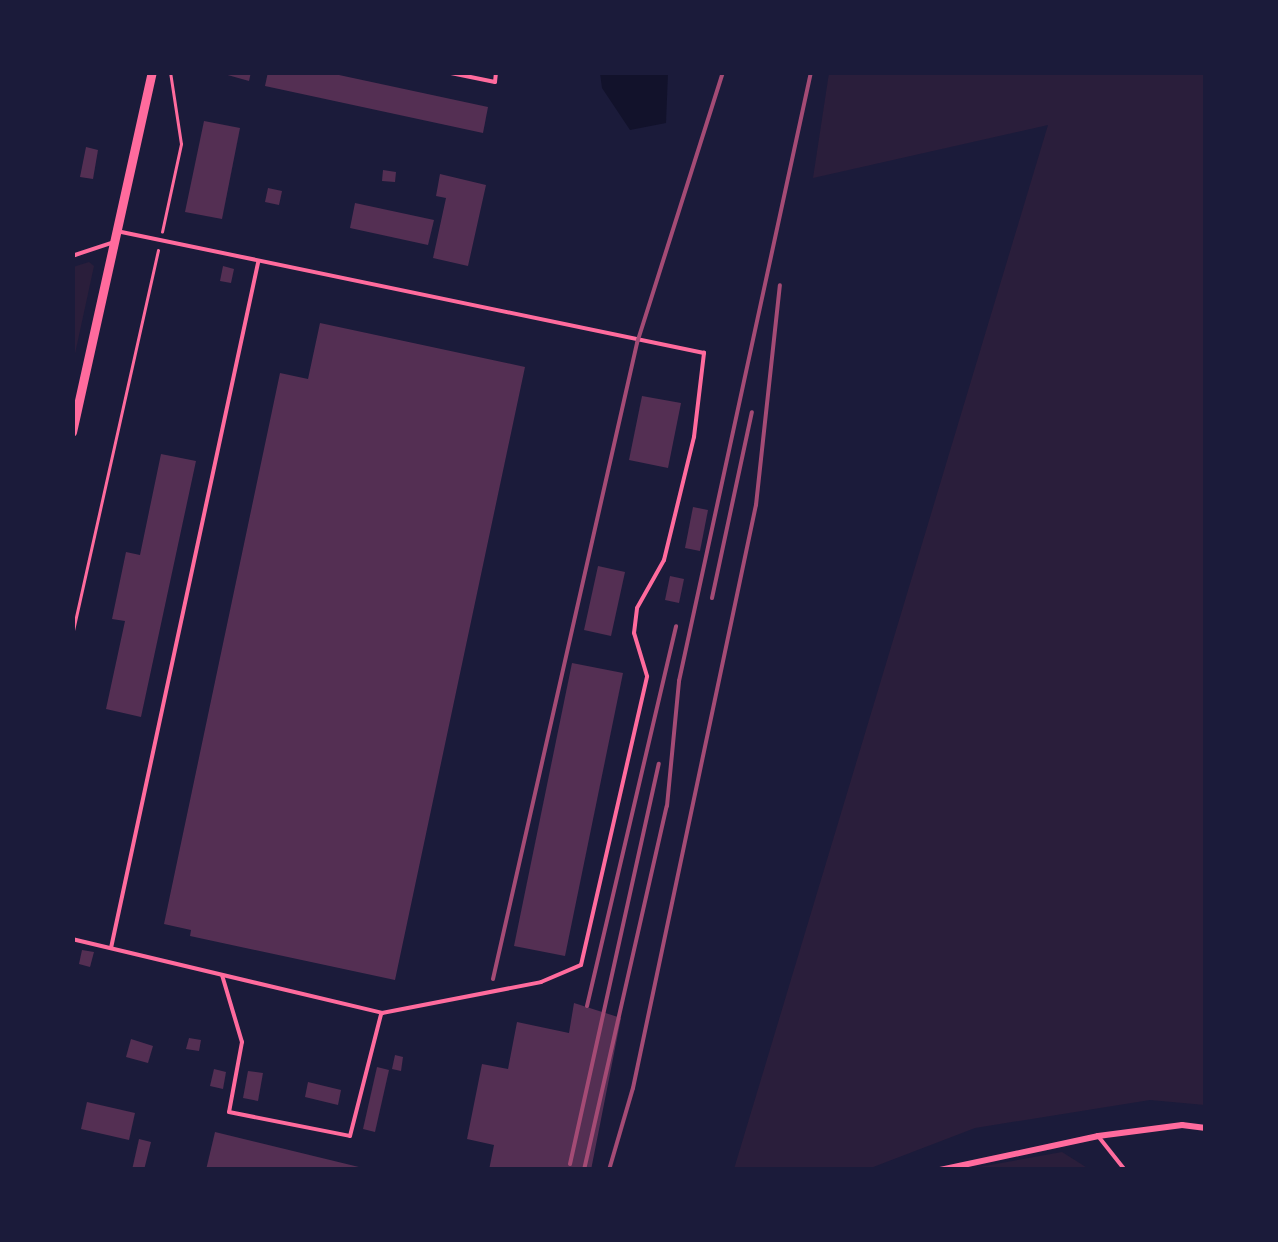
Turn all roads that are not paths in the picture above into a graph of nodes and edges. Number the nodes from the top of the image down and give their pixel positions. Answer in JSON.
{"nodes":[{"id":1,"x":152,"y":72,"type":"edge"},
{"id":2,"x":446,"y":72,"type":"edge"},
{"id":3,"x":496,"y":72,"type":"edge"},
{"id":4,"x":115,"y":236,"type":"junction"},
{"id":5,"x":72,"y":256,"type":"edge"},
{"id":6,"x":258,"y":264,"type":"junction"},
{"id":7,"x":72,"y":374,"type":"edge"},
{"id":8,"x":83,"y":382,"type":"junction"},
{"id":9,"x":72,"y":432,"type":"edge"},
{"id":10,"x":72,"y":939,"type":"edge"},
{"id":11,"x":112,"y":948,"type":"junction"},
{"id":12,"x":222,"y":975,"type":"junction"},
{"id":13,"x":382,"y":1013,"type":"junction"},
{"id":14,"x":1206,"y":1128,"type":"edge"},
{"id":15,"x":1098,"y":1136,"type":"junction"},
{"id":16,"x":940,"y":1170,"type":"edge"},
{"id":17,"x":1125,"y":1170,"type":"edge"}],
"edges":[{"from":1,"to":4,"type":"main road"},
{"from":2,"to":3,"type":"lane"},
{"from":4,"to":5,"type":"lane"},
{"from":4,"to":6,"type":"lane"},
{"from":4,"to":8,"type":"main road"},
{"from":6,"to":11,"type":"lane"},
{"from":6,"to":13,"type":"lane"},
{"from":7,"to":8,"type":"lane"},
{"from":8,"to":9,"type":"main road"},
{"from":10,"to":11,"type":"lane"},
{"from":11,"to":12,"type":"lane"},
{"from":12,"to":13,"type":"lane"},
{"from":12,"to":13,"type":"lane"},
{"from":14,"to":15,"type":"street"},
{"from":15,"to":16,"type":"street"},
{"from":15,"to":17,"type":"lane"}]}
